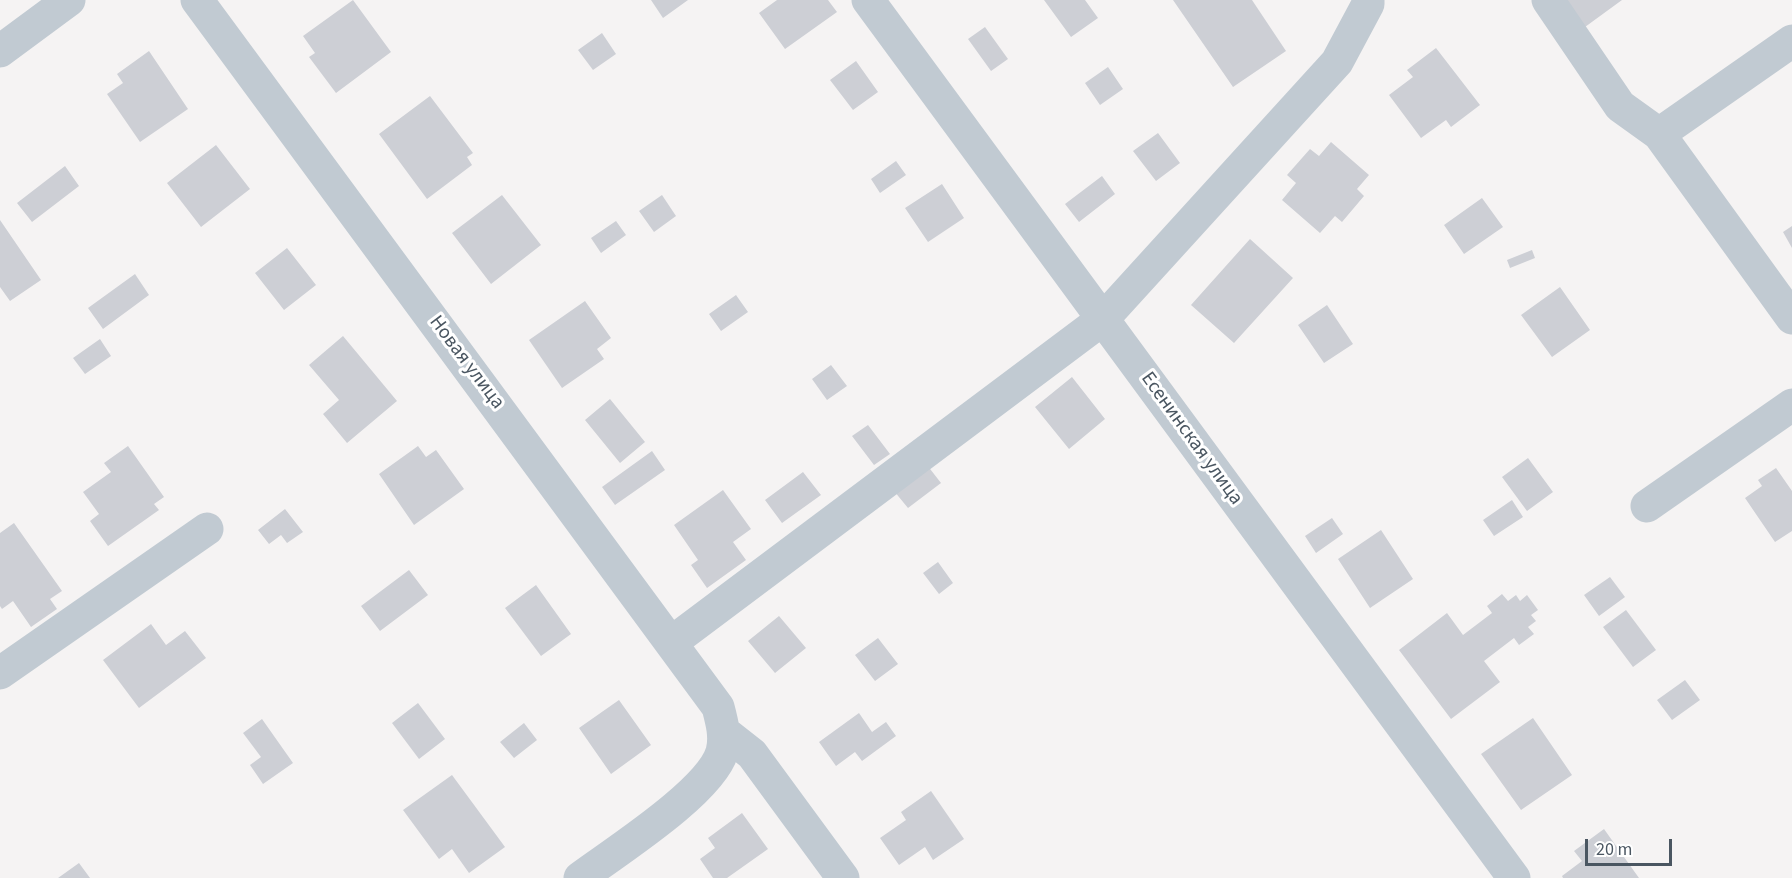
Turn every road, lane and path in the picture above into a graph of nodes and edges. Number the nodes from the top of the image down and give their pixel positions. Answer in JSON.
{"nodes":[{"id":1,"x":69,"y":0,"type":"edge"},
{"id":2,"x":196,"y":0,"type":"edge"},
{"id":3,"x":868,"y":0,"type":"edge"},
{"id":4,"x":1368,"y":0,"type":"edge"},
{"id":5,"x":1548,"y":0,"type":"edge"},
{"id":6,"x":1792,"y":41,"type":"edge"},
{"id":7,"x":0,"y":51,"type":"edge"},
{"id":8,"x":1659,"y":134,"type":"junction"},
{"id":9,"x":1792,"y":318,"type":"edge"},
{"id":10,"x":1103,"y":319,"type":"junction"},
{"id":11,"x":1792,"y":405,"type":"edge"},
{"id":12,"x":1647,"y":506,"type":"dead end"},
{"id":13,"x":207,"y":529,"type":"dead end"},
{"id":14,"x":672,"y":642,"type":"junction"},
{"id":15,"x":0,"y":673,"type":"edge"},
{"id":16,"x":724,"y":732,"type":"junction"},
{"id":17,"x":580,"y":878,"type":"edge"},
{"id":18,"x":843,"y":878,"type":"edge"},
{"id":19,"x":1514,"y":878,"type":"edge"}],
"edges":[{"from":1,"to":7,"type":"street"},
{"from":2,"to":14,"type":"street","name":"Новая улица"},
{"from":3,"to":10,"type":"street","name":"Есенинская улица"},
{"from":4,"to":10,"type":"street"},
{"from":5,"to":8,"type":"street"},
{"from":6,"to":8,"type":"street"},
{"from":8,"to":9,"type":"street"},
{"from":10,"to":14,"type":"street"},
{"from":10,"to":19,"type":"street","name":"Есенинская улица"},
{"from":11,"to":12,"type":"street"},
{"from":13,"to":15,"type":"street"},
{"from":14,"to":16,"type":"street","name":"Новая улица"},
{"from":16,"to":17,"type":"street"},
{"from":16,"to":18,"type":"street"}]}
